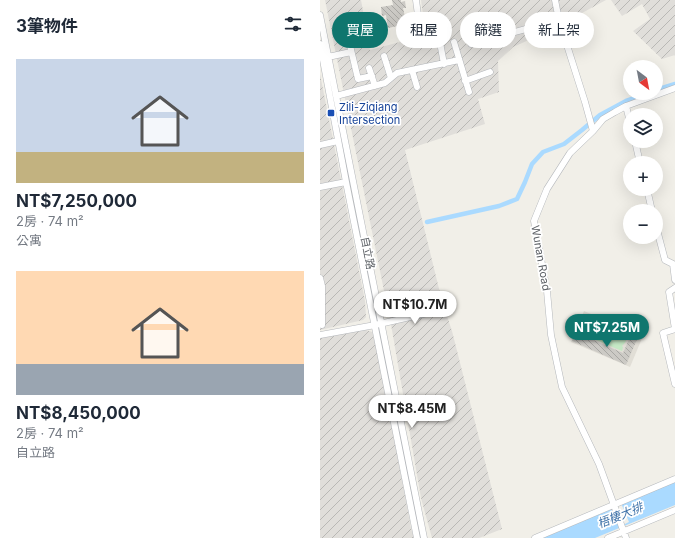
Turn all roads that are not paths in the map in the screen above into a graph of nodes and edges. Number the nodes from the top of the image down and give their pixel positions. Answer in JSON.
{"nodes":[{"id":1,"x":416,"y":0,"type":"edge"},
{"id":2,"x":555,"y":0,"type":"edge"},
{"id":3,"x":418,"y":12,"type":"edge"},
{"id":4,"x":557,"y":12,"type":"edge"},
{"id":5,"x":320,"y":16,"type":"edge"},
{"id":6,"x":454,"y":42,"type":"dead end"},
{"id":7,"x":320,"y":44,"type":"edge"},
{"id":8,"x":350,"y":48,"type":"edge"},
{"id":9,"x":441,"y":48,"type":"edge"},
{"id":10,"x":568,"y":48,"type":"edge"},
{"id":11,"x":351,"y":52,"type":"junction"},
{"id":12,"x":323,"y":55,"type":"edge"},
{"id":13,"x":384,"y":56,"type":"dead end"},
{"id":14,"x":459,"y":60,"type":"junction"},
{"id":15,"x":444,"y":64,"type":"junction"},
{"id":16,"x":369,"y":68,"type":"dead end"},
{"id":17,"x":412,"y":70,"type":"junction"},
{"id":18,"x":490,"y":72,"type":"dead end"},
{"id":19,"x":372,"y":76,"type":"junction"},
{"id":20,"x":391,"y":78,"type":"junction"},
{"id":21,"x":465,"y":81,"type":"junction"},
{"id":22,"x":375,"y":86,"type":"junction"},
{"id":23,"x":417,"y":87,"type":"dead end"},
{"id":24,"x":675,"y":88,"type":"edge"},
{"id":25,"x":469,"y":92,"type":"dead end"},
{"id":26,"x":336,"y":96,"type":"junction"},
{"id":27,"x":626,"y":106,"type":"joint"},
{"id":28,"x":593,"y":131,"type":"junction"},
{"id":29,"x":338,"y":141,"type":"junction"},
{"id":30,"x":320,"y":145,"type":"edge"},
{"id":31,"x":346,"y":182,"type":"junction"},
{"id":32,"x":320,"y":187,"type":"edge"},
{"id":33,"x":661,"y":244,"type":"edge"},
{"id":34,"x":320,"y":278,"type":"edge"},
{"id":35,"x":675,"y":280,"type":"edge"},
{"id":36,"x":675,"y":288,"type":"edge"},
{"id":37,"x":445,"y":309,"type":"dead end"},
{"id":38,"x":322,"y":325,"type":"dead end"},
{"id":39,"x":378,"y":325,"type":"junction"},
{"id":40,"x":320,"y":335,"type":"edge"},
{"id":41,"x":675,"y":384,"type":"edge"},
{"id":42,"x":675,"y":478,"type":"edge"},
{"id":43,"x":614,"y":504,"type":"junction"},
{"id":44,"x":675,"y":510,"type":"edge"},
{"id":45,"x":625,"y":535,"type":"edge"},
{"id":46,"x":417,"y":538,"type":"edge"},
{"id":47,"x":424,"y":538,"type":"edge"},
{"id":48,"x":535,"y":538,"type":"edge"},
{"id":49,"x":608,"y":538,"type":"edge"}],
"edges":[{"from":1,"to":3,"type":"street"},
{"from":2,"to":4,"type":"street"},
{"from":5,"to":12,"type":"street","name":"自立路"},
{"from":6,"to":14,"type":"street"},
{"from":7,"to":12,"type":"street","name":"自立路"},
{"from":8,"to":11,"type":"street"},
{"from":9,"to":15,"type":"street"},
{"from":10,"to":28,"type":"street"},
{"from":11,"to":12,"type":"street"},
{"from":11,"to":19,"type":"street"},
{"from":12,"to":26,"type":"street","name":"自立路"},
{"from":12,"to":29,"type":"street","name":"自立路"},
{"from":13,"to":20,"type":"street"},
{"from":14,"to":15,"type":"street"},
{"from":14,"to":21,"type":"street"},
{"from":15,"to":17,"type":"street"},
{"from":16,"to":19,"type":"street"},
{"from":17,"to":20,"type":"street"},
{"from":17,"to":23,"type":"street"},
{"from":18,"to":21,"type":"street"},
{"from":19,"to":22,"type":"street"},
{"from":20,"to":22,"type":"street"},
{"from":21,"to":25,"type":"street"},
{"from":22,"to":26,"type":"street"},
{"from":24,"to":27,"type":"street","name":"Wunan Road"},
{"from":26,"to":39,"type":"street","name":"自立路"},
{"from":27,"to":28,"type":"street","name":"Wunan Road"},
{"from":28,"to":43,"type":"street","name":"Wunan Road"},
{"from":29,"to":30,"type":"street"},
{"from":29,"to":31,"type":"street","name":"自立路"},
{"from":31,"to":32,"type":"street"},
{"from":31,"to":39,"type":"street","name":"自立路"},
{"from":33,"to":35,"type":"street"},
{"from":34,"to":38,"type":"street"},
{"from":36,"to":41,"type":"street"},
{"from":37,"to":39,"type":"street"},
{"from":39,"to":40,"type":"street"},
{"from":39,"to":46,"type":"street","name":"自立路"},
{"from":39,"to":47,"type":"street","name":"自立路"},
{"from":42,"to":43,"type":"street"},
{"from":43,"to":45,"type":"street","name":"Wunan Road"},
{"from":43,"to":48,"type":"street"},
{"from":44,"to":45,"type":"street"},
{"from":45,"to":49,"type":"street"}]}
